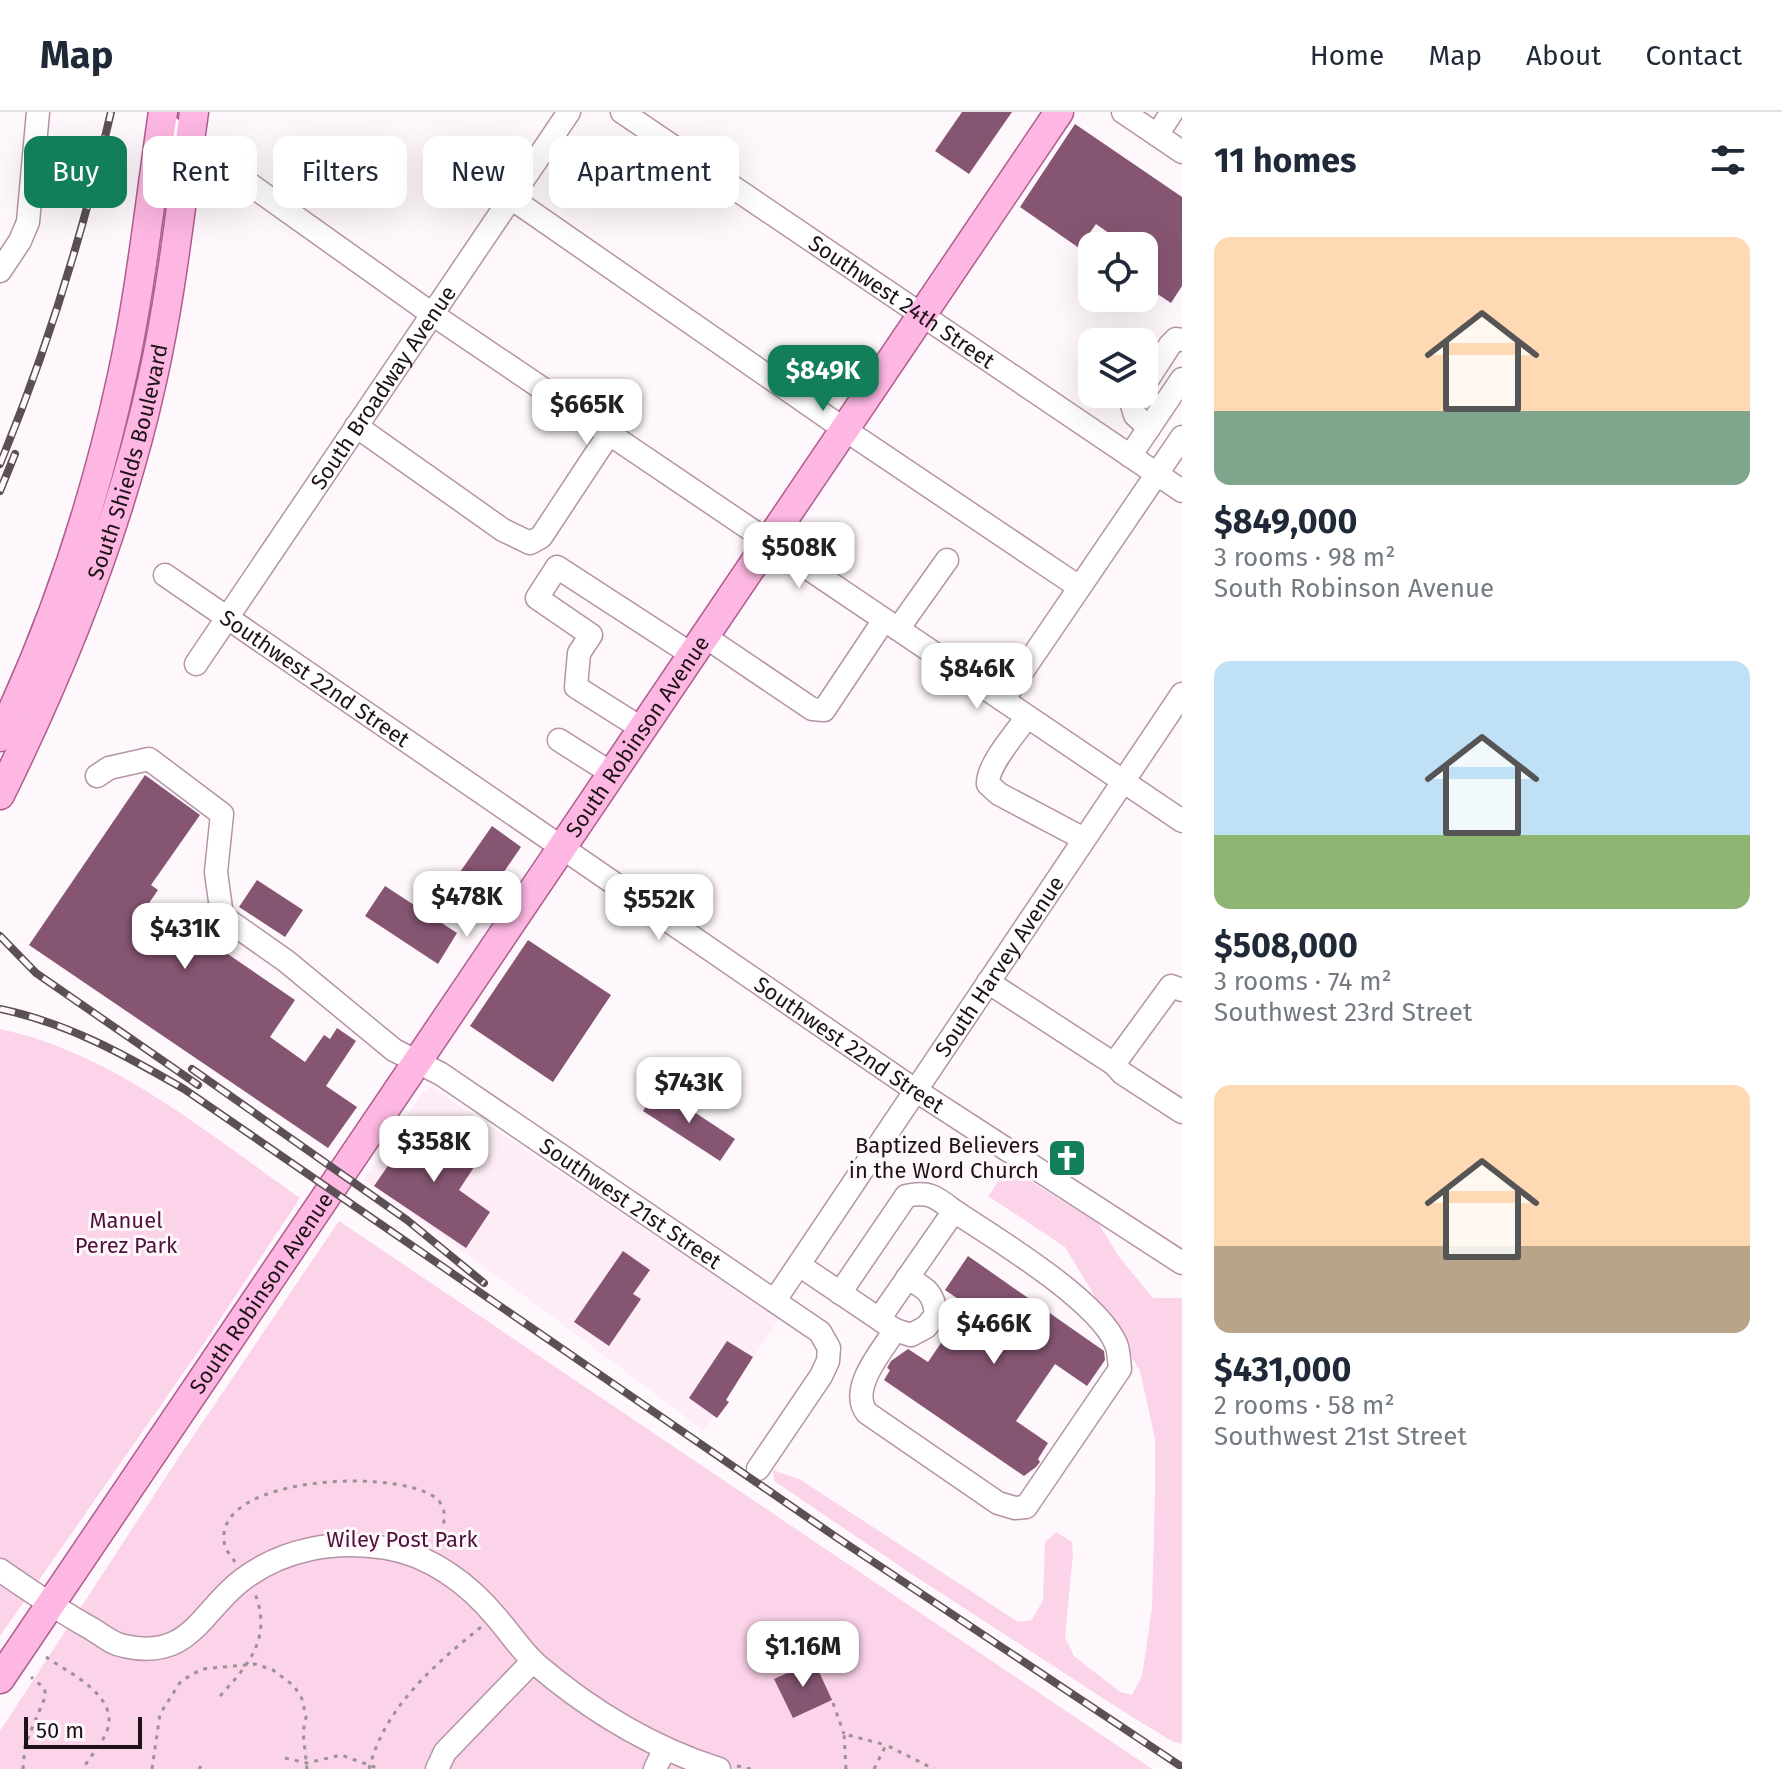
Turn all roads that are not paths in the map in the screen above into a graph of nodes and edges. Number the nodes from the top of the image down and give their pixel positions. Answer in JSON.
{"nodes":[{"id":1,"x":38,"y":112,"type":"edge"},
{"id":2,"x":194,"y":112,"type":"edge"},
{"id":3,"x":569,"y":112,"type":"edge"},
{"id":4,"x":622,"y":112,"type":"edge"},
{"id":5,"x":1059,"y":112,"type":"edge"},
{"id":6,"x":1123,"y":112,"type":"edge"},
{"id":7,"x":1172,"y":112,"type":"edge"},
{"id":8,"x":162,"y":117,"type":"edge"},
{"id":9,"x":1157,"y":135,"type":"junction"},
{"id":10,"x":183,"y":136,"type":"edge"},
{"id":11,"x":191,"y":136,"type":"edge"},
{"id":12,"x":1182,"y":152,"type":"edge"},
{"id":13,"x":533,"y":165,"type":"edge"},
{"id":14,"x":257,"y":190,"type":"edge"},
{"id":15,"x":181,"y":208,"type":"edge"},
{"id":16,"x":504,"y":208,"type":"edge"},
{"id":17,"x":525,"y":208,"type":"edge"},
{"id":18,"x":0,"y":271,"type":"edge"},
{"id":19,"x":432,"y":314,"type":"junction"},
{"id":20,"x":922,"y":314,"type":"junction"},
{"id":21,"x":1182,"y":340,"type":"edge"},
{"id":22,"x":1158,"y":363,"type":"edge"},
{"id":23,"x":1182,"y":379,"type":"edge"},
{"id":24,"x":1133,"y":408,"type":"edge"},
{"id":25,"x":356,"y":426,"type":"junction"},
{"id":26,"x":1149,"y":428,"type":"junction"},
{"id":27,"x":844,"y":429,"type":"junction"},
{"id":28,"x":609,"y":434,"type":"junction"},
{"id":29,"x":1182,"y":437,"type":"edge"},
{"id":30,"x":1130,"y":456,"type":"junction"},
{"id":31,"x":1156,"y":473,"type":"junction"},
{"id":32,"x":1182,"y":491,"type":"edge"},
{"id":33,"x":768,"y":541,"type":"junction"},
{"id":34,"x":947,"y":560,"type":"dead end"},
{"id":35,"x":165,"y":575,"type":"dead end"},
{"id":36,"x":1079,"y":587,"type":"junction"},
{"id":37,"x":75,"y":591,"type":"junction"},
{"id":38,"x":225,"y":618,"type":"junction"},
{"id":39,"x":891,"y":625,"type":"junction"},
{"id":40,"x":697,"y":645,"type":"junction"},
{"id":41,"x":196,"y":664,"type":"dead end"},
{"id":42,"x":1182,"y":694,"type":"edge"},
{"id":43,"x":1003,"y":700,"type":"junction"},
{"id":44,"x":1027,"y":717,"type":"junction"},
{"id":45,"x":641,"y":728,"type":"junction"},
{"id":46,"x":0,"y":737,"type":"edge"},
{"id":47,"x":559,"y":740,"type":"dead end"},
{"id":48,"x":611,"y":773,"type":"junction"},
{"id":49,"x":97,"y":776,"type":"dead end"},
{"id":50,"x":1123,"y":782,"type":"junction"},
{"id":51,"x":0,"y":795,"type":"edge"},
{"id":52,"x":1182,"y":821,"type":"edge"},
{"id":53,"x":1084,"y":839,"type":"junction"},
{"id":54,"x":561,"y":847,"type":"junction"},
{"id":55,"x":988,"y":982,"type":"junction"},
{"id":56,"x":1182,"y":990,"type":"edge"},
{"id":57,"x":416,"y":1061,"type":"junction"},
{"id":58,"x":1114,"y":1064,"type":"junction"},
{"id":59,"x":915,"y":1090,"type":"junction"},
{"id":60,"x":1182,"y":1112,"type":"edge"},
{"id":61,"x":954,"y":1211,"type":"junction"},
{"id":62,"x":1182,"y":1263,"type":"edge"},
{"id":63,"x":799,"y":1265,"type":"junction"},
{"id":64,"x":907,"y":1278,"type":"junction"},
{"id":65,"x":840,"y":1293,"type":"junction"},
{"id":66,"x":775,"y":1300,"type":"junction"},
{"id":67,"x":887,"y":1324,"type":"junction"},
{"id":68,"x":758,"y":1469,"type":"dead end"},
{"id":69,"x":0,"y":1570,"type":"edge"},
{"id":70,"x":50,"y":1605,"type":"junction"},
{"id":71,"x":533,"y":1661,"type":"junction"},
{"id":72,"x":0,"y":1679,"type":"edge"},
{"id":73,"x":660,"y":1759,"type":"edge"},
{"id":74,"x":437,"y":1769,"type":"edge"},
{"id":75,"x":719,"y":1769,"type":"edge"}],
"edges":[{"from":1,"to":18,"type":"street"},
{"from":2,"to":11,"type":"main road","name":"South Shields Boulevard"},
{"from":3,"to":13,"type":"street","name":"South Broadway Avenue"},
{"from":4,"to":20,"type":"street","name":"Southwest 24th Street"},
{"from":5,"to":20,"type":"main road","name":"South Robinson Avenue"},
{"from":6,"to":9,"type":"street"},
{"from":7,"to":9,"type":"street"},
{"from":8,"to":10,"type":"street"},
{"from":8,"to":37,"type":"main road","name":"South Shields Boulevard"},
{"from":9,"to":12,"type":"street"},
{"from":14,"to":19,"type":"street"},
{"from":15,"to":37,"type":"main road","name":"South Shields Boulevard"},
{"from":16,"to":19,"type":"street","name":"South Broadway Avenue"},
{"from":17,"to":27,"type":"street"},
{"from":19,"to":25,"type":"street","name":"South Broadway Avenue"},
{"from":19,"to":28,"type":"street"},
{"from":20,"to":27,"type":"main road","name":"South Robinson Avenue"},
{"from":20,"to":30,"type":"street","name":"Southwest 24th Street"},
{"from":21,"to":22,"type":"street"},
{"from":23,"to":26,"type":"street"},
{"from":24,"to":26,"type":"street"},
{"from":25,"to":28,"type":"street"},
{"from":25,"to":38,"type":"street","name":"South Broadway Avenue"},
{"from":26,"to":30,"type":"street"},
{"from":27,"to":33,"type":"main road","name":"South Robinson Avenue"},
{"from":27,"to":36,"type":"street"},
{"from":28,"to":33,"type":"street"},
{"from":29,"to":31,"type":"street"},
{"from":30,"to":31,"type":"street","name":"Southwest 24th Street"},
{"from":31,"to":32,"type":"street","name":"Southwest 24th Street"},
{"from":31,"to":36,"type":"street"},
{"from":33,"to":39,"type":"street"},
{"from":33,"to":40,"type":"main road","name":"South Robinson Avenue"},
{"from":34,"to":39,"type":"street"},
{"from":35,"to":38,"type":"street","name":"Southwest 22nd Street"},
{"from":36,"to":43,"type":"street"},
{"from":37,"to":46,"type":"main road","name":"South Shields Boulevard"},
{"from":37,"to":51,"type":"main road","name":"South Shields Boulevard"},
{"from":38,"to":41,"type":"street","name":"South Broadway Avenue"},
{"from":38,"to":54,"type":"street","name":"Southwest 22nd Street"},
{"from":39,"to":40,"type":"street"},
{"from":39,"to":43,"type":"street"},
{"from":40,"to":45,"type":"main road","name":"South Robinson Avenue"},
{"from":40,"to":45,"type":"street"},
{"from":42,"to":50,"type":"street","name":"South Harvey Avenue"},
{"from":43,"to":44,"type":"street"},
{"from":44,"to":50,"type":"street"},
{"from":44,"to":53,"type":"street"},
{"from":45,"to":48,"type":"main road","name":"South Robinson Avenue"},
{"from":47,"to":48,"type":"street"},
{"from":48,"to":54,"type":"main road","name":"South Robinson Avenue"},
{"from":49,"to":57,"type":"street","name":"Southwest 21st Street"},
{"from":50,"to":52,"type":"street"},
{"from":50,"to":53,"type":"street","name":"South Harvey Avenue"},
{"from":53,"to":55,"type":"street","name":"South Harvey Avenue"},
{"from":54,"to":57,"type":"main road","name":"South Robinson Avenue"},
{"from":54,"to":59,"type":"street","name":"Southwest 22nd Street"},
{"from":55,"to":58,"type":"street"},
{"from":55,"to":59,"type":"street","name":"South Harvey Avenue"},
{"from":56,"to":58,"type":"street"},
{"from":57,"to":66,"type":"street","name":"Southwest 21st Street"},
{"from":57,"to":70,"type":"main road","name":"South Robinson Avenue"},
{"from":58,"to":60,"type":"street"},
{"from":59,"to":62,"type":"street","name":"Southwest 22nd Street"},
{"from":59,"to":63,"type":"street","name":"South Harvey Avenue"},
{"from":61,"to":64,"type":"street"},
{"from":61,"to":65,"type":"street"},
{"from":61,"to":67,"type":"street"},
{"from":63,"to":65,"type":"street"},
{"from":63,"to":66,"type":"street","name":"South Harvey Avenue"},
{"from":64,"to":67,"type":"street"},
{"from":64,"to":67,"type":"street"},
{"from":65,"to":67,"type":"street"},
{"from":66,"to":68,"type":"street"},
{"from":69,"to":70,"type":"street"},
{"from":70,"to":71,"type":"street"},
{"from":70,"to":72,"type":"main road","name":"South Robinson Avenue"},
{"from":71,"to":73,"type":"street"},
{"from":71,"to":74,"type":"street"},
{"from":73,"to":75,"type":"street"}]}
